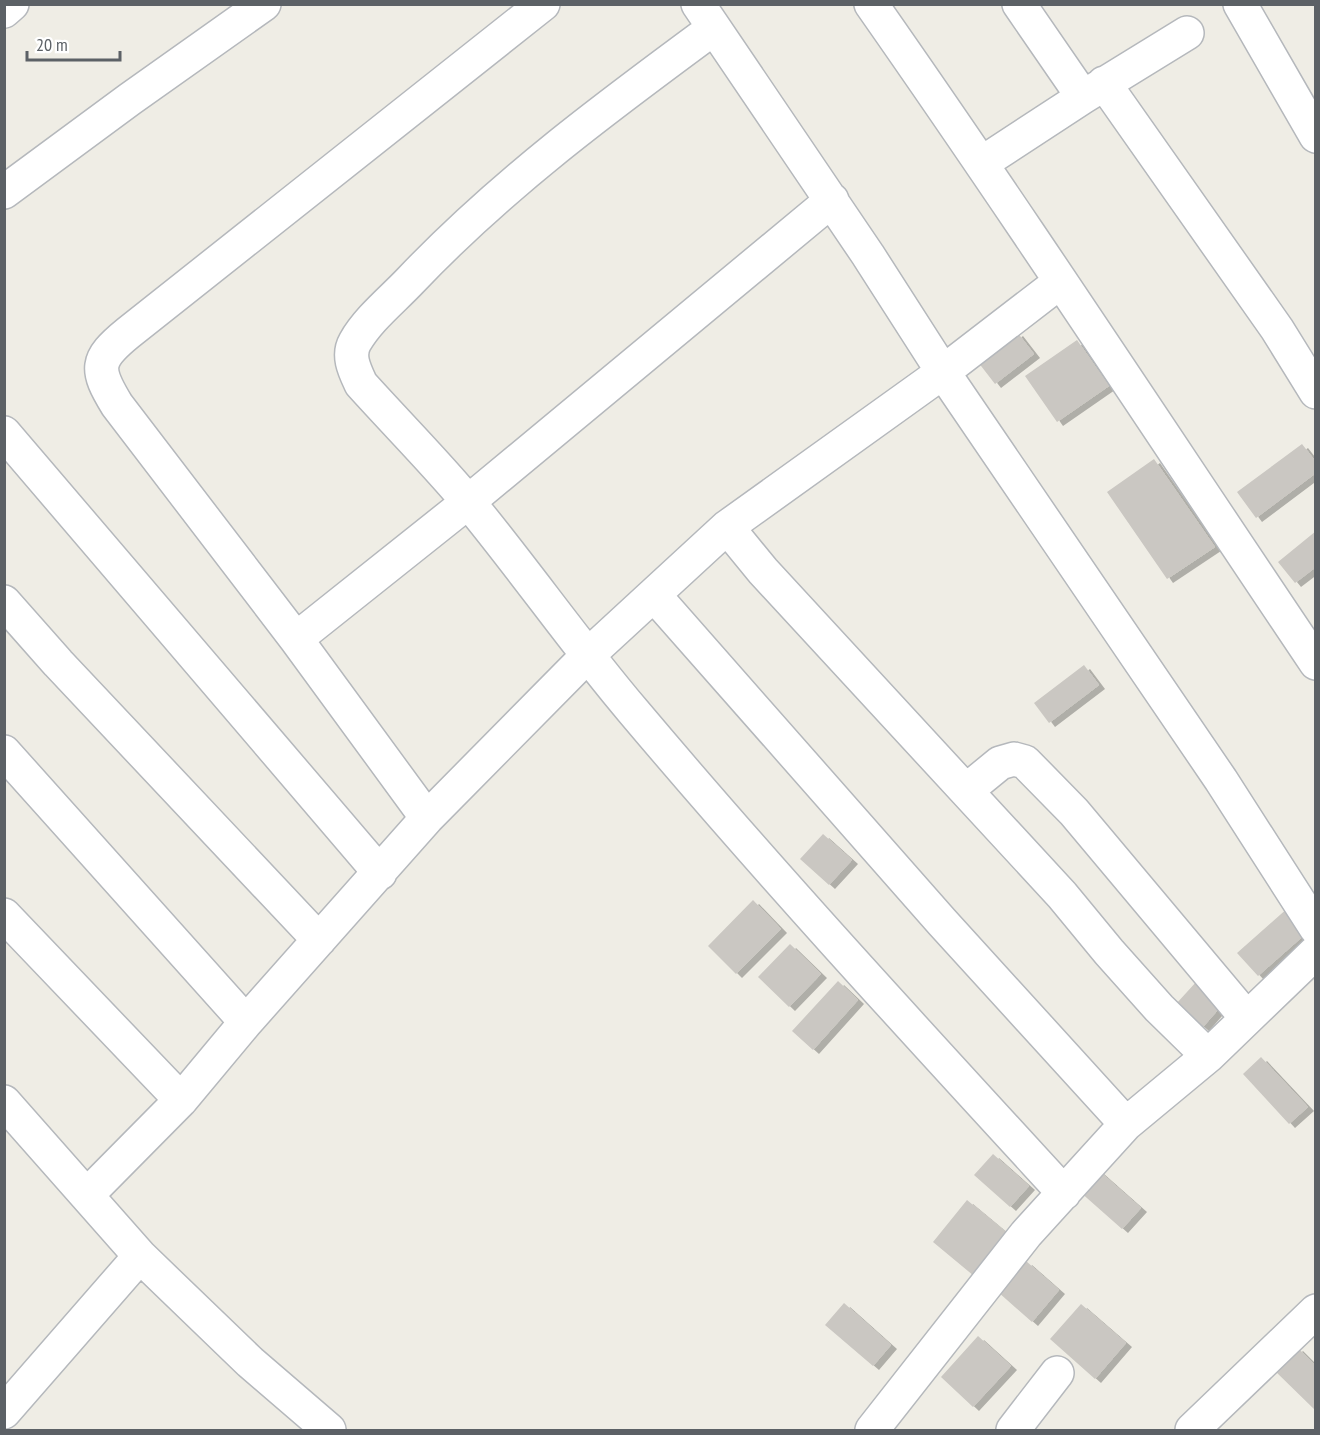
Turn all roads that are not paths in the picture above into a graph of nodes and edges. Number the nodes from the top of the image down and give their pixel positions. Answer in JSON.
{"nodes":[{"id":1,"x":12,"y":4,"type":"edge"},
{"id":2,"x":264,"y":4,"type":"edge"},
{"id":3,"x":543,"y":4,"type":"edge"},
{"id":4,"x":872,"y":4,"type":"edge"},
{"id":5,"x":1019,"y":4,"type":"edge"},
{"id":6,"x":1240,"y":4,"type":"edge"},
{"id":7,"x":4,"y":11,"type":"edge"},
{"id":8,"x":706,"y":16,"type":"edge"},
{"id":9,"x":1187,"y":33,"type":"dead end"},
{"id":10,"x":1093,"y":90,"type":"junction"},
{"id":11,"x":1316,"y":136,"type":"edge"},
{"id":12,"x":982,"y":163,"type":"junction"},
{"id":13,"x":4,"y":192,"type":"edge"},
{"id":14,"x":831,"y":200,"type":"junction"},
{"id":15,"x":1060,"y":282,"type":"junction"},
{"id":16,"x":943,"y":372,"type":"junction"},
{"id":17,"x":1316,"y":392,"type":"edge"},
{"id":18,"x":4,"y":433,"type":"edge"},
{"id":19,"x":468,"y":501,"type":"junction"},
{"id":20,"x":727,"y":527,"type":"junction"},
{"id":21,"x":654,"y":595,"type":"junction"},
{"id":22,"x":4,"y":602,"type":"edge"},
{"id":23,"x":296,"y":639,"type":"junction"},
{"id":24,"x":587,"y":656,"type":"junction"},
{"id":25,"x":1316,"y":663,"type":"edge"},
{"id":26,"x":4,"y":752,"type":"edge"},
{"id":27,"x":967,"y":790,"type":"junction"},
{"id":28,"x":427,"y":818,"type":"junction"},
{"id":29,"x":380,"y":873,"type":"junction"},
{"id":30,"x":4,"y":915,"type":"edge"},
{"id":31,"x":1316,"y":928,"type":"edge"},
{"id":32,"x":319,"y":940,"type":"junction"},
{"id":33,"x":1316,"y":952,"type":"edge"},
{"id":34,"x":1246,"y":1017,"type":"junction"},
{"id":35,"x":246,"y":1022,"type":"junction"},
{"id":36,"x":1208,"y":1056,"type":"junction"},
{"id":37,"x":181,"y":1100,"type":"junction"},
{"id":38,"x":4,"y":1102,"type":"edge"},
{"id":39,"x":1126,"y":1124,"type":"junction"},
{"id":40,"x":1064,"y":1193,"type":"junction"},
{"id":41,"x":87,"y":1195,"type":"junction"},
{"id":42,"x":140,"y":1256,"type":"junction"},
{"id":43,"x":1316,"y":1311,"type":"edge"},
{"id":44,"x":1057,"y":1373,"type":"dead end"},
{"id":45,"x":4,"y":1412,"type":"edge"},
{"id":46,"x":295,"y":1420,"type":"edge"},
{"id":47,"x":329,"y":1431,"type":"edge"},
{"id":48,"x":872,"y":1431,"type":"edge"},
{"id":49,"x":1013,"y":1431,"type":"edge"},
{"id":50,"x":1192,"y":1431,"type":"edge"}],
"edges":[{"from":1,"to":7,"type":"street"},
{"from":2,"to":13,"type":"street"},
{"from":3,"to":23,"type":"street"},
{"from":4,"to":12,"type":"street"},
{"from":5,"to":10,"type":"street"},
{"from":6,"to":11,"type":"street"},
{"from":8,"to":14,"type":"street"},
{"from":8,"to":19,"type":"street"},
{"from":9,"to":10,"type":"street"},
{"from":10,"to":12,"type":"street"},
{"from":10,"to":17,"type":"street"},
{"from":12,"to":15,"type":"street"},
{"from":14,"to":16,"type":"street"},
{"from":14,"to":19,"type":"street"},
{"from":15,"to":16,"type":"street"},
{"from":15,"to":25,"type":"street"},
{"from":16,"to":20,"type":"street"},
{"from":16,"to":31,"type":"street"},
{"from":18,"to":29,"type":"street"},
{"from":19,"to":23,"type":"street"},
{"from":19,"to":24,"type":"street"},
{"from":20,"to":21,"type":"street"},
{"from":20,"to":27,"type":"street"},
{"from":21,"to":24,"type":"street"},
{"from":21,"to":39,"type":"street"},
{"from":22,"to":32,"type":"street"},
{"from":23,"to":28,"type":"street"},
{"from":24,"to":28,"type":"street"},
{"from":24,"to":40,"type":"street"},
{"from":26,"to":35,"type":"street"},
{"from":27,"to":34,"type":"street"},
{"from":27,"to":36,"type":"street"},
{"from":28,"to":29,"type":"street"},
{"from":29,"to":32,"type":"street"},
{"from":30,"to":37,"type":"street"},
{"from":32,"to":35,"type":"street"},
{"from":33,"to":34,"type":"street"},
{"from":34,"to":36,"type":"street"},
{"from":35,"to":37,"type":"street"},
{"from":36,"to":39,"type":"street"},
{"from":37,"to":41,"type":"street"},
{"from":38,"to":41,"type":"street"},
{"from":39,"to":40,"type":"street"},
{"from":40,"to":48,"type":"street"},
{"from":41,"to":42,"type":"street"},
{"from":42,"to":45,"type":"street"},
{"from":42,"to":46,"type":"street"},
{"from":43,"to":50,"type":"street"},
{"from":44,"to":49,"type":"street"},
{"from":46,"to":47,"type":"street"}]}
